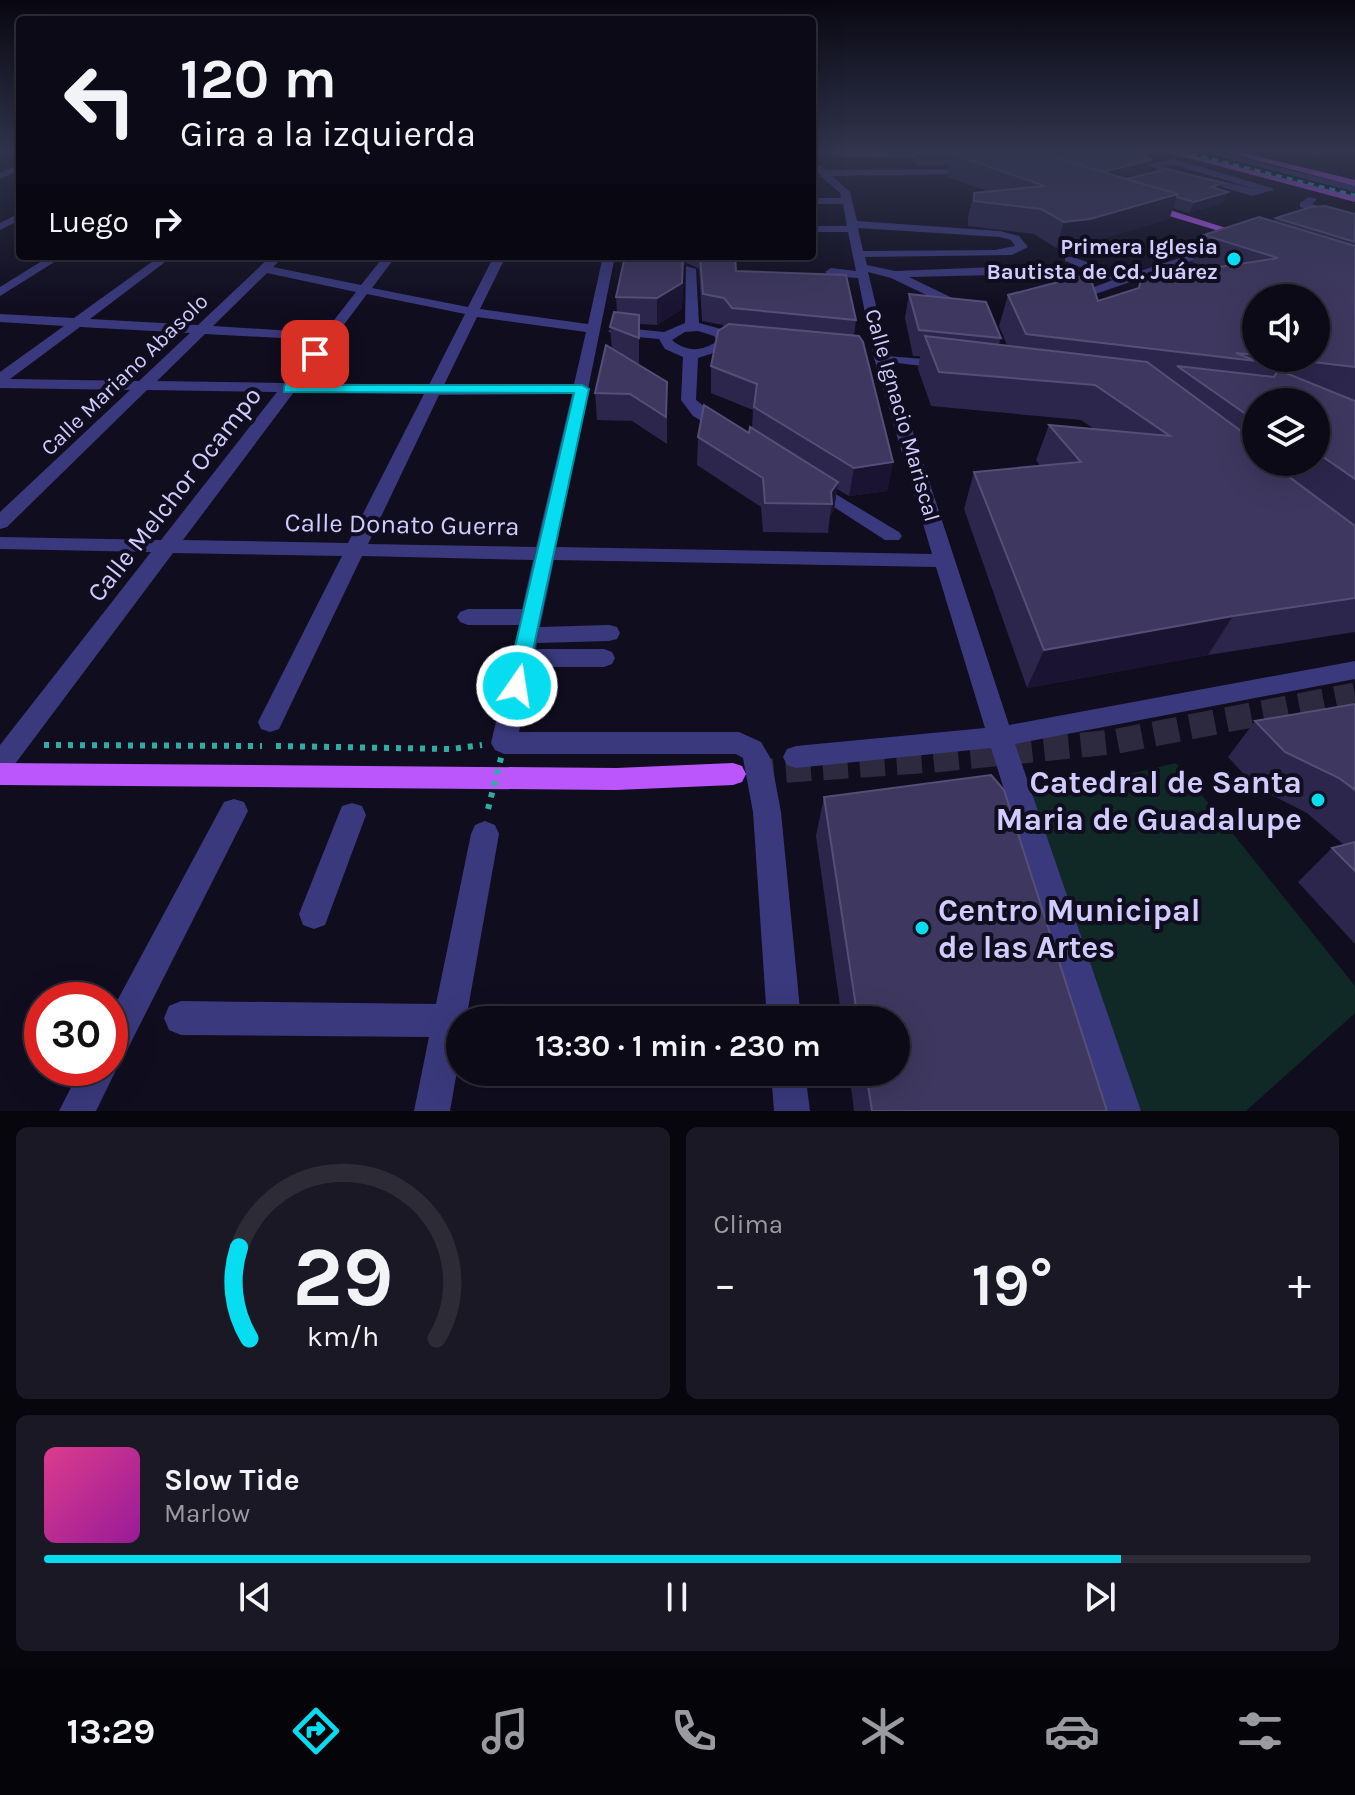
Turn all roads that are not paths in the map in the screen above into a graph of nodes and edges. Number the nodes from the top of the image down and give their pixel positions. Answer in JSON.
{"nodes":[{"id":1,"x":848,"y":203,"type":"edge"},
{"id":2,"x":1137,"y":203,"type":"edge"},
{"id":3,"x":1307,"y":203,"type":"edge"},
{"id":4,"x":1355,"y":220,"type":"edge"},
{"id":5,"x":851,"y":227,"type":"junction"},
{"id":6,"x":816,"y":229,"type":"edge"},
{"id":7,"x":1249,"y":237,"type":"junction"},
{"id":8,"x":1263,"y":242,"type":"edge"},
{"id":9,"x":1069,"y":259,"type":"dead end"},
{"id":10,"x":52,"y":260,"type":"edge"},
{"id":11,"x":162,"y":260,"type":"edge"},
{"id":12,"x":274,"y":260,"type":"edge"},
{"id":13,"x":387,"y":260,"type":"edge"},
{"id":14,"x":498,"y":260,"type":"edge"},
{"id":15,"x":609,"y":260,"type":"edge"},
{"id":16,"x":861,"y":265,"type":"junction"},
{"id":17,"x":265,"y":269,"type":"junction"},
{"id":18,"x":690,"y":269,"type":"dead end"},
{"id":19,"x":996,"y":271,"type":"dead end"},
{"id":20,"x":831,"y":272,"type":"edge"},
{"id":21,"x":895,"y":275,"type":"junction"},
{"id":22,"x":1125,"y":280,"type":"junction"},
{"id":23,"x":363,"y":291,"type":"junction"},
{"id":24,"x":0,"y":292,"type":"edge"},
{"id":25,"x":1058,"y":303,"type":"edge"},
{"id":26,"x":472,"y":312,"type":"junction"},
{"id":27,"x":975,"y":315,"type":"edge"},
{"id":28,"x":0,"y":318,"type":"edge"},
{"id":29,"x":79,"y":322,"type":"junction"},
{"id":30,"x":692,"y":327,"type":"junction"},
{"id":31,"x":202,"y":329,"type":"junction"},
{"id":32,"x":600,"y":330,"type":"junction"},
{"id":33,"x":667,"y":336,"type":"junction"},
{"id":34,"x":329,"y":337,"type":"junction"},
{"id":35,"x":724,"y":342,"type":"junction"},
{"id":36,"x":756,"y":345,"type":"edge"},
{"id":37,"x":691,"y":353,"type":"junction"},
{"id":38,"x":893,"y":359,"type":"dead end"},
{"id":39,"x":964,"y":367,"type":"edge"},
{"id":40,"x":0,"y":381,"type":"edge"},
{"id":41,"x":145,"y":385,"type":"junction"},
{"id":42,"x":289,"y":389,"type":"junction"},
{"id":43,"x":582,"y":389,"type":"junction"},
{"id":44,"x":435,"y":390,"type":"junction"},
{"id":45,"x":745,"y":442,"type":"edge"},
{"id":46,"x":798,"y":476,"type":"edge"},
{"id":47,"x":0,"y":523,"type":"edge"},
{"id":48,"x":892,"y":536,"type":"dead end"},
{"id":49,"x":0,"y":543,"type":"edge"},
{"id":50,"x":165,"y":546,"type":"junction"},
{"id":51,"x":354,"y":551,"type":"junction"},
{"id":52,"x":546,"y":553,"type":"junction"},
{"id":53,"x":946,"y":561,"type":"junction"},
{"id":54,"x":468,"y":617,"type":"dead end"},
{"id":55,"x":609,"y":633,"type":"dead end"},
{"id":56,"x":528,"y":637,"type":"junction"},
{"id":57,"x":604,"y":658,"type":"dead end"},
{"id":58,"x":1355,"y":670,"type":"edge"},
{"id":59,"x":270,"y":722,"type":"dead end"},
{"id":60,"x":1000,"y":737,"type":"junction"},
{"id":61,"x":796,"y":757,"type":"dead end"},
{"id":62,"x":0,"y":764,"type":"edge"},
{"id":63,"x":0,"y":774,"type":"edge"},
{"id":64,"x":733,"y":774,"type":"tunnel mouth"},
{"id":65,"x":234,"y":811,"type":"dead end"},
{"id":66,"x":352,"y":815,"type":"dead end"},
{"id":67,"x":487,"y":822,"type":"road end"},
{"id":68,"x":314,"y":914,"type":"dead end"},
{"id":69,"x":452,"y":1006,"type":"edge"},
{"id":70,"x":783,"y":1006,"type":"edge"},
{"id":71,"x":128,"y":1014,"type":"edge"},
{"id":72,"x":181,"y":1018,"type":"dead end"},
{"id":73,"x":446,"y":1021,"type":"edge"},
{"id":74,"x":446,"y":1037,"type":"edge"},
{"id":75,"x":90,"y":1086,"type":"edge"},
{"id":76,"x":789,"y":1086,"type":"edge"},
{"id":77,"x":77,"y":1111,"type":"edge"},
{"id":78,"x":432,"y":1111,"type":"edge"},
{"id":79,"x":792,"y":1111,"type":"edge"},
{"id":80,"x":1123,"y":1111,"type":"edge"}],
"edges":[{"from":1,"to":5,"type":"street","name":"Calle Ignacio Mariscal"},
{"from":2,"to":7,"type":"main road"},
{"from":3,"to":4,"type":"street"},
{"from":5,"to":6,"type":"street"},
{"from":5,"to":16,"type":"street","name":"Calle Ignacio Mariscal"},
{"from":5,"to":16,"type":"street"},
{"from":7,"to":8,"type":"main road"},
{"from":7,"to":22,"type":"street"},
{"from":9,"to":22,"type":"street"},
{"from":10,"to":24,"type":"street"},
{"from":11,"to":29,"type":"street"},
{"from":12,"to":17,"type":"street","name":"Calle Mariano Abasolo"},
{"from":13,"to":23,"type":"street","name":"Calle Melchor Ocampo"},
{"from":14,"to":26,"type":"street"},
{"from":15,"to":32,"type":"street"},
{"from":16,"to":20,"type":"street"},
{"from":16,"to":21,"type":"street"},
{"from":16,"to":53,"type":"street","name":"Calle Ignacio Mariscal"},
{"from":17,"to":23,"type":"street"},
{"from":17,"to":31,"type":"street","name":"Calle Mariano Abasolo"},
{"from":18,"to":30,"type":"street"},
{"from":19,"to":21,"type":"street"},
{"from":21,"to":27,"type":"street"},
{"from":22,"to":25,"type":"street"},
{"from":23,"to":26,"type":"street"},
{"from":23,"to":34,"type":"street","name":"Calle Melchor Ocampo"},
{"from":26,"to":32,"type":"street"},
{"from":26,"to":44,"type":"street"},
{"from":28,"to":29,"type":"street"},
{"from":29,"to":31,"type":"street"},
{"from":29,"to":40,"type":"street"},
{"from":30,"to":33,"type":"street"},
{"from":30,"to":35,"type":"street"},
{"from":31,"to":34,"type":"street"},
{"from":31,"to":41,"type":"street","name":"Calle Mariano Abasolo"},
{"from":32,"to":33,"type":"street"},
{"from":32,"to":43,"type":"street"},
{"from":33,"to":37,"type":"street"},
{"from":34,"to":42,"type":"street","name":"Calle Melchor Ocampo"},
{"from":35,"to":36,"type":"street"},
{"from":35,"to":37,"type":"street"},
{"from":37,"to":45,"type":"street"},
{"from":38,"to":39,"type":"street"},
{"from":40,"to":41,"type":"street"},
{"from":41,"to":42,"type":"street"},
{"from":41,"to":47,"type":"street","name":"Calle Mariano Abasolo"},
{"from":42,"to":44,"type":"street"},
{"from":42,"to":50,"type":"street","name":"Calle Melchor Ocampo"},
{"from":43,"to":44,"type":"street"},
{"from":43,"to":52,"type":"street"},
{"from":44,"to":51,"type":"street"},
{"from":46,"to":48,"type":"street"},
{"from":49,"to":50,"type":"street","name":"Calle Donato Guerra"},
{"from":50,"to":51,"type":"street","name":"Calle Donato Guerra"},
{"from":50,"to":62,"type":"street","name":"Calle Melchor Ocampo"},
{"from":51,"to":52,"type":"street","name":"Calle Donato Guerra"},
{"from":51,"to":59,"type":"street"},
{"from":52,"to":53,"type":"street","name":"Calle Donato Guerra"},
{"from":52,"to":56,"type":"street"},
{"from":53,"to":60,"type":"street","name":"Calle Ignacio Mariscal"},
{"from":54,"to":56,"type":"street"},
{"from":55,"to":56,"type":"street"},
{"from":56,"to":57,"type":"street"},
{"from":56,"to":70,"type":"street"},
{"from":58,"to":60,"type":"street"},
{"from":60,"to":61,"type":"street"},
{"from":60,"to":80,"type":"street"},
{"from":63,"to":64,"type":"main road"},
{"from":65,"to":71,"type":"street"},
{"from":66,"to":68,"type":"street"},
{"from":67,"to":69,"type":"street"},
{"from":72,"to":73,"type":"street"},
{"from":74,"to":78,"type":"street"},
{"from":75,"to":77,"type":"street"},
{"from":76,"to":79,"type":"street"}]}
